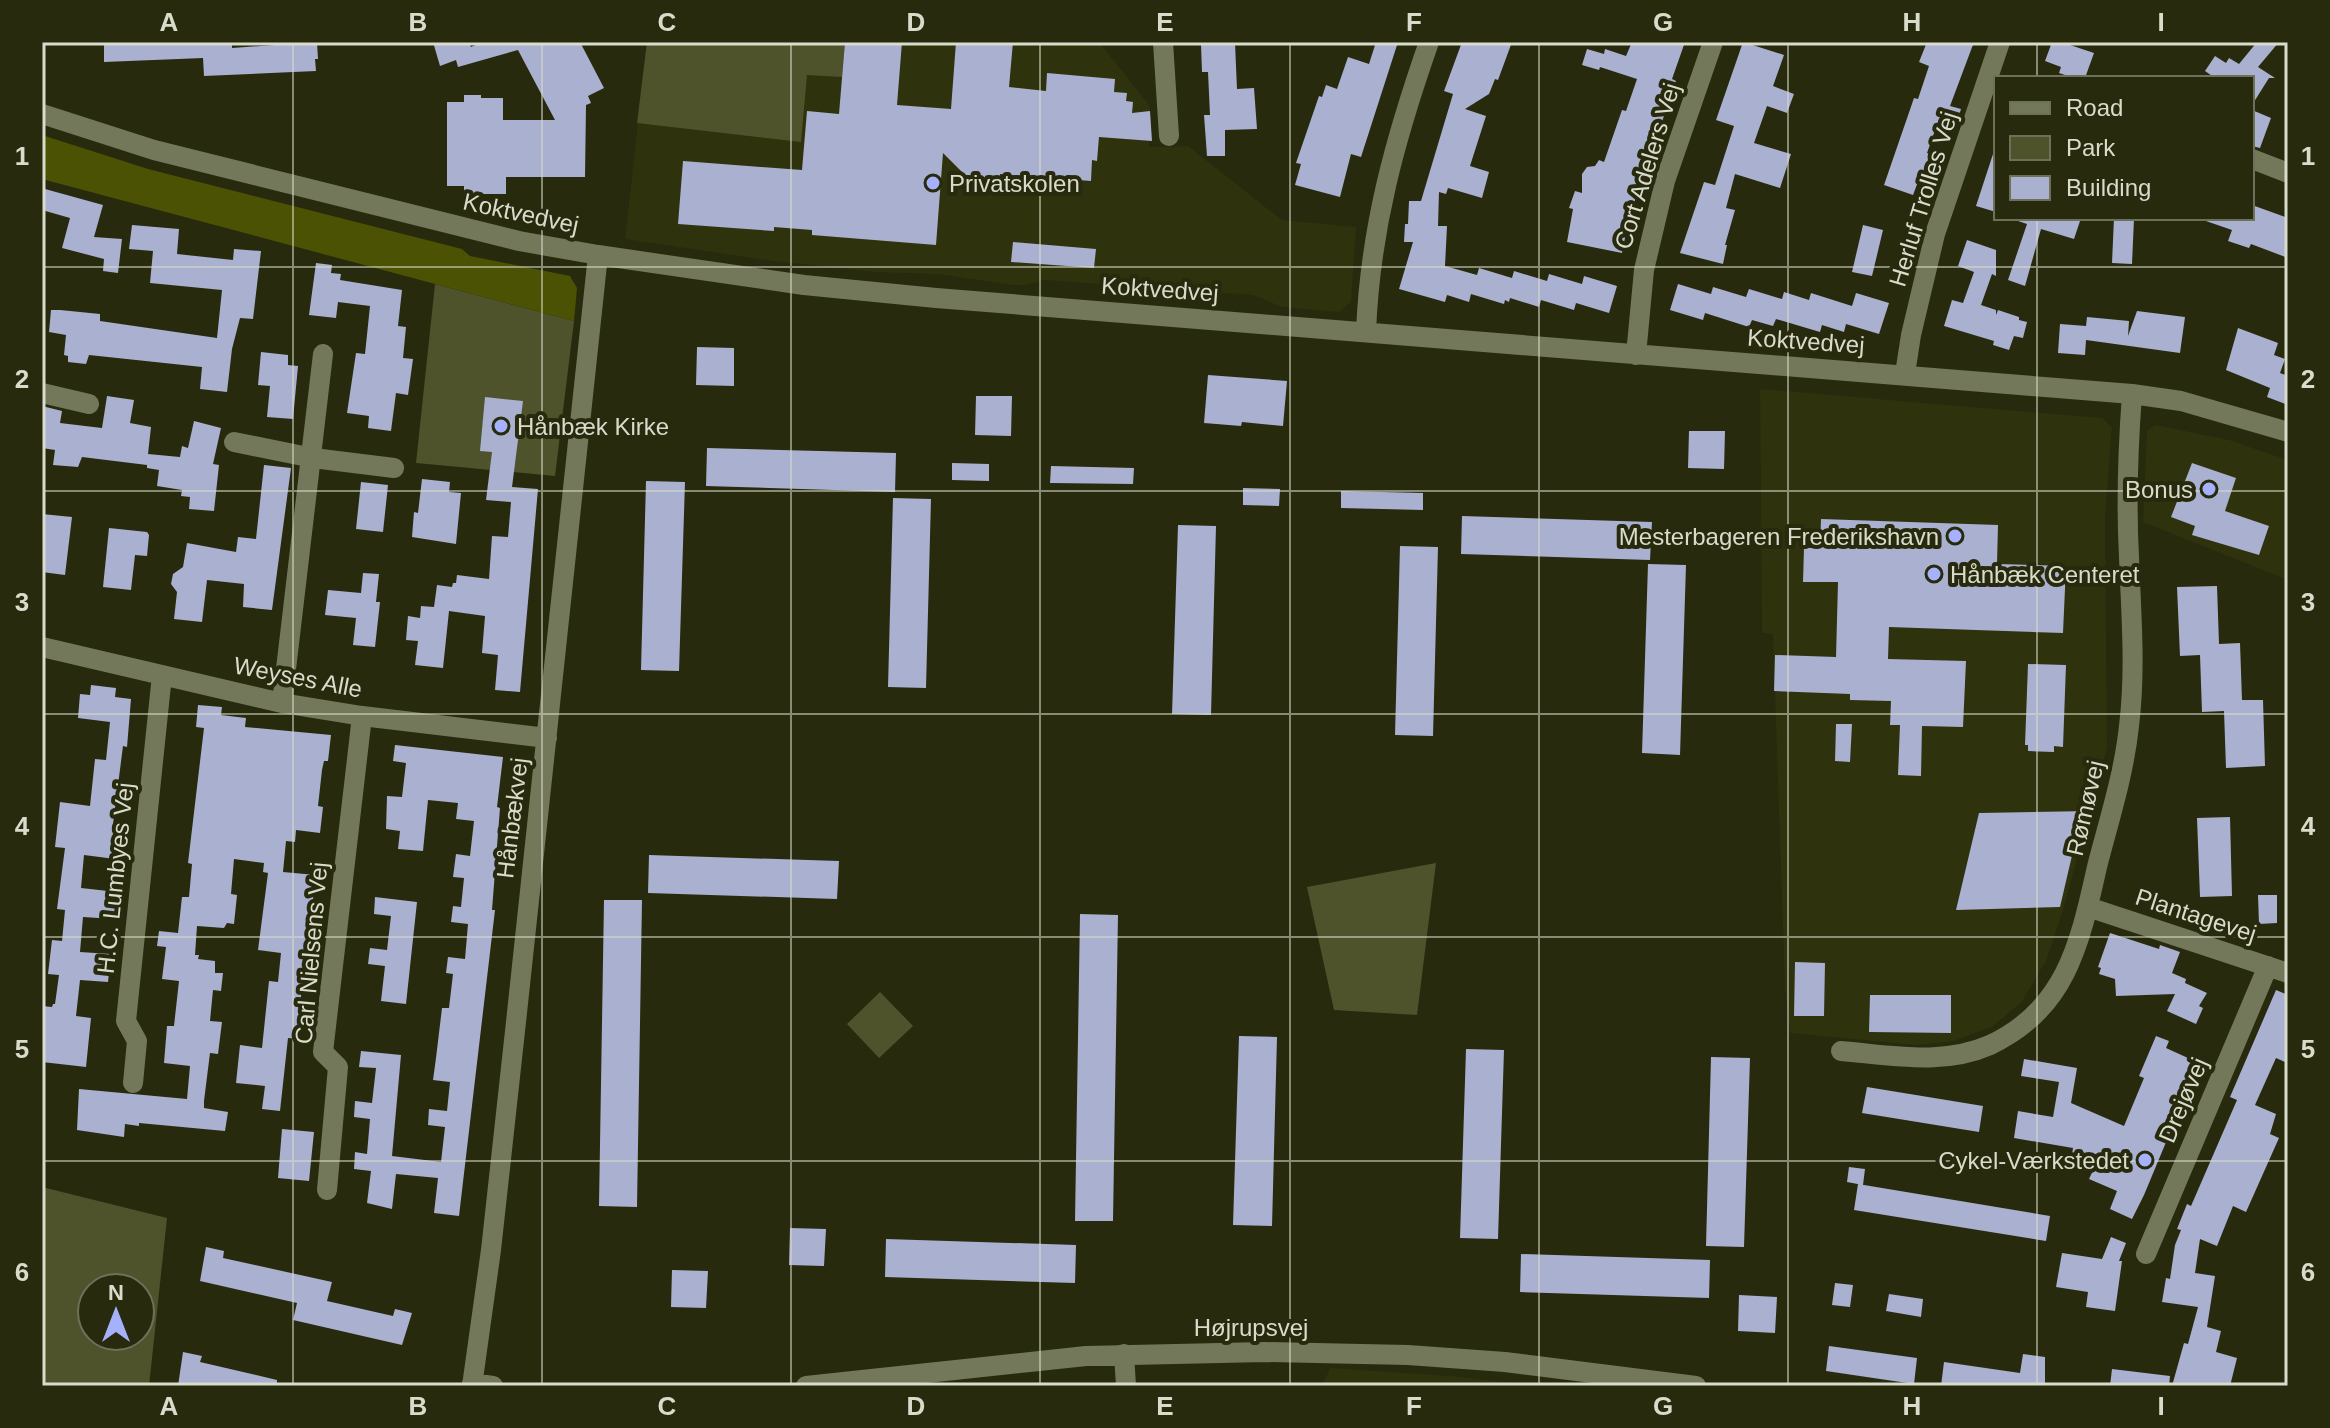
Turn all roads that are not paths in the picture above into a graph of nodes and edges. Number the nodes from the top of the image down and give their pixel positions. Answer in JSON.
{"nodes":[{"id":1,"x":1163,"y":42,"type":"edge"},
{"id":2,"x":1429,"y":42,"type":"edge"},
{"id":3,"x":1713,"y":42,"type":"edge"},
{"id":4,"x":2000,"y":42,"type":"edge"},
{"id":5,"x":42,"y":114,"type":"edge"},
{"id":6,"x":1169,"y":136,"type":"dead end"},
{"id":7,"x":2254,"y":160,"type":"edge"},
{"id":8,"x":2288,"y":173,"type":"edge"},
{"id":9,"x":598,"y":255,"type":"junction"},
{"id":10,"x":1366,"y":332,"type":"junction"},
{"id":11,"x":323,"y":354,"type":"dead end"},
{"id":12,"x":1636,"y":355,"type":"junction"},
{"id":13,"x":1905,"y":374,"type":"junction"},
{"id":14,"x":42,"y":393,"type":"edge"},
{"id":15,"x":2132,"y":394,"type":"junction"},
{"id":16,"x":89,"y":404,"type":"dead end"},
{"id":17,"x":2288,"y":432,"type":"edge"},
{"id":18,"x":234,"y":442,"type":"dead end"},
{"id":19,"x":313,"y":458,"type":"junction"},
{"id":20,"x":394,"y":468,"type":"dead end"},
{"id":21,"x":42,"y":647,"type":"edge"},
{"id":22,"x":162,"y":675,"type":"junction"},
{"id":23,"x":282,"y":703,"type":"junction"},
{"id":24,"x":362,"y":716,"type":"junction"},
{"id":25,"x":547,"y":738,"type":"junction"},
{"id":26,"x":2088,"y":907,"type":"junction"},
{"id":27,"x":2268,"y":966,"type":"junction"},
{"id":28,"x":2288,"y":973,"type":"edge"},
{"id":29,"x":1841,"y":1051,"type":"dead end"},
{"id":30,"x":133,"y":1083,"type":"dead end"},
{"id":31,"x":327,"y":1190,"type":"dead end"},
{"id":32,"x":2146,"y":1254,"type":"dead end"},
{"id":33,"x":1124,"y":1354,"type":"junction"},
{"id":34,"x":472,"y":1385,"type":"edge"},
{"id":35,"x":493,"y":1386,"type":"edge"},
{"id":36,"x":806,"y":1386,"type":"edge"},
{"id":37,"x":1126,"y":1386,"type":"edge"},
{"id":38,"x":1696,"y":1386,"type":"edge"}],
"edges":[{"from":1,"to":6,"type":"street"},
{"from":2,"to":10,"type":"street"},
{"from":3,"to":12,"type":"street","name":"Cort Adelers Vej"},
{"from":4,"to":13,"type":"street","name":"Herluf Trolles Vej"},
{"from":5,"to":9,"type":"street","name":"Koktvedvej"},
{"from":7,"to":8,"type":"street"},
{"from":9,"to":10,"type":"street","name":"Koktvedvej"},
{"from":9,"to":25,"type":"street","name":"Hånbækvej"},
{"from":10,"to":12,"type":"street","name":"Koktvedvej"},
{"from":11,"to":19,"type":"street"},
{"from":12,"to":13,"type":"street","name":"Koktvedvej"},
{"from":13,"to":15,"type":"street","name":"Koktvedvej"},
{"from":14,"to":16,"type":"street"},
{"from":15,"to":17,"type":"street","name":"Koktvedvej"},
{"from":15,"to":26,"type":"street","name":"Rømøvej"},
{"from":18,"to":19,"type":"street"},
{"from":19,"to":20,"type":"street"},
{"from":19,"to":23,"type":"street"},
{"from":21,"to":22,"type":"street","name":"Weyses Alle"},
{"from":22,"to":23,"type":"street","name":"Weyses Alle"},
{"from":22,"to":30,"type":"street","name":"H.C. Lumbyes Vej"},
{"from":23,"to":24,"type":"street","name":"Weyses Alle"},
{"from":24,"to":25,"type":"street","name":"Weyses Alle"},
{"from":24,"to":31,"type":"street","name":"Carl Nielsens Vej"},
{"from":25,"to":34,"type":"street","name":"Hånbækvej"},
{"from":26,"to":27,"type":"street","name":"Plantagevej"},
{"from":26,"to":29,"type":"street","name":"Rømøvej"},
{"from":27,"to":28,"type":"street","name":"Plantagevej"},
{"from":27,"to":32,"type":"street","name":"Drejøvej"},
{"from":33,"to":36,"type":"street","name":"Højrupsvej"},
{"from":33,"to":37,"type":"street"},
{"from":33,"to":38,"type":"street","name":"Højrupsvej"},
{"from":34,"to":35,"type":"street"}]}
